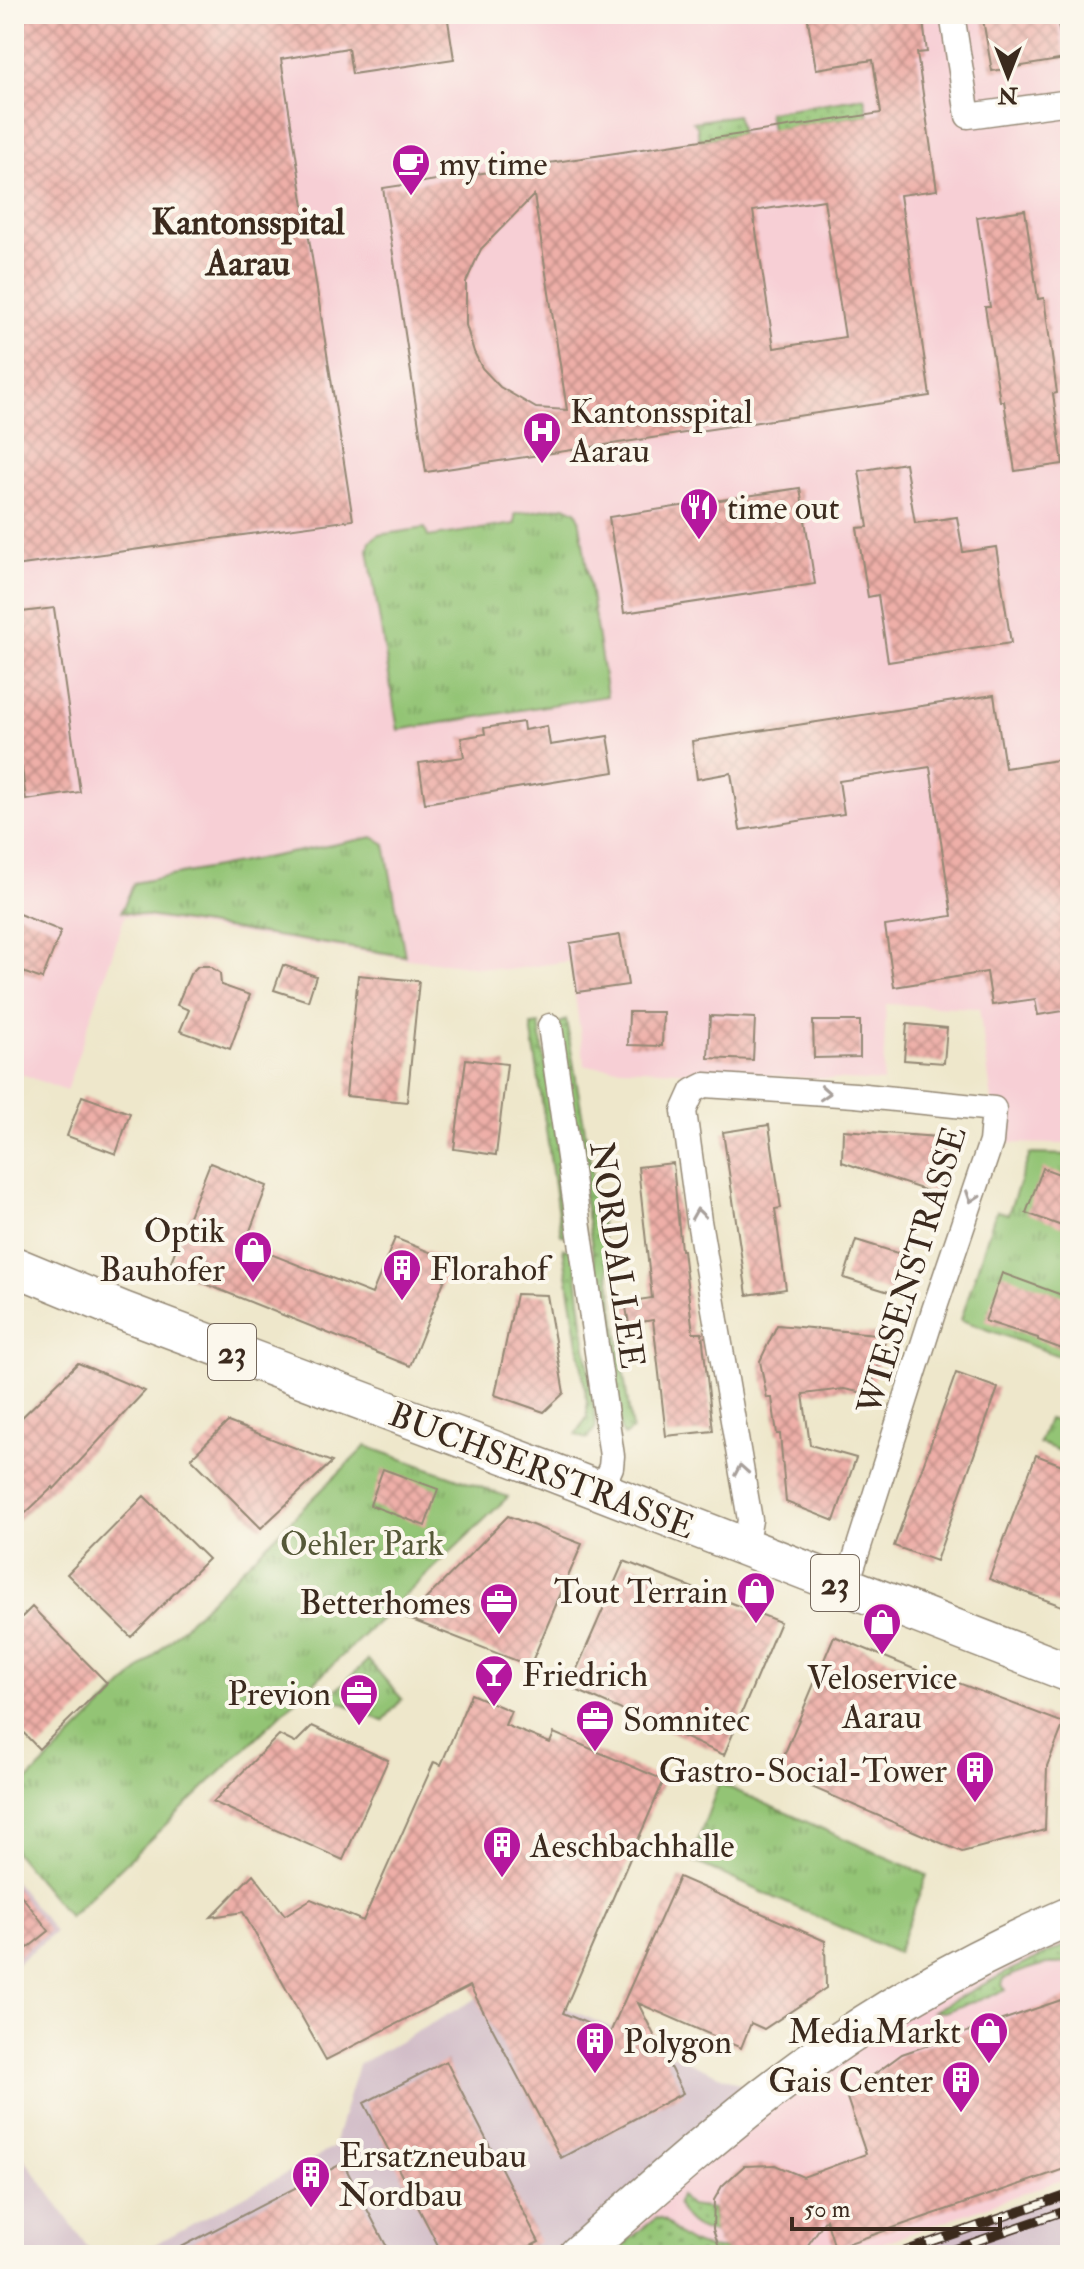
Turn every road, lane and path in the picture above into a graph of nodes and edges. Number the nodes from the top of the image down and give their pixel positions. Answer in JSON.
{"nodes":[{"id":1,"x":952,"y":14,"type":"edge"},
{"id":2,"x":1070,"y":102,"type":"edge"},
{"id":3,"x":550,"y":1026,"type":"dead end"},
{"id":4,"x":14,"y":1266,"type":"edge"},
{"id":5,"x":600,"y":1492,"type":"junction"},
{"id":6,"x":745,"y":1547,"type":"junction"},
{"id":7,"x":846,"y":1587,"type":"junction"},
{"id":8,"x":1070,"y":1673,"type":"edge"},
{"id":9,"x":1070,"y":1916,"type":"edge"},
{"id":10,"x":578,"y":2255,"type":"edge"}],
"edges":[{"from":1,"to":2,"type":"street"},
{"from":3,"to":5,"type":"street","name":"NORDALLEE"},
{"from":4,"to":5,"type":"main road","name":"BUCHSERSTRASSE","number":"23"},
{"from":5,"to":6,"type":"main road","name":"BUCHSERSTRASSE","number":"23"},
{"from":6,"to":7,"type":"main road","name":"BUCHSERSTRASSE","number":"23"},
{"from":6,"to":7,"type":"street","name":"WIESENSTRASSE","one_way":true},
{"from":7,"to":8,"type":"main road","name":"BUCHSERSTRASSE","number":"23"},
{"from":9,"to":10,"type":"main road"}]}
